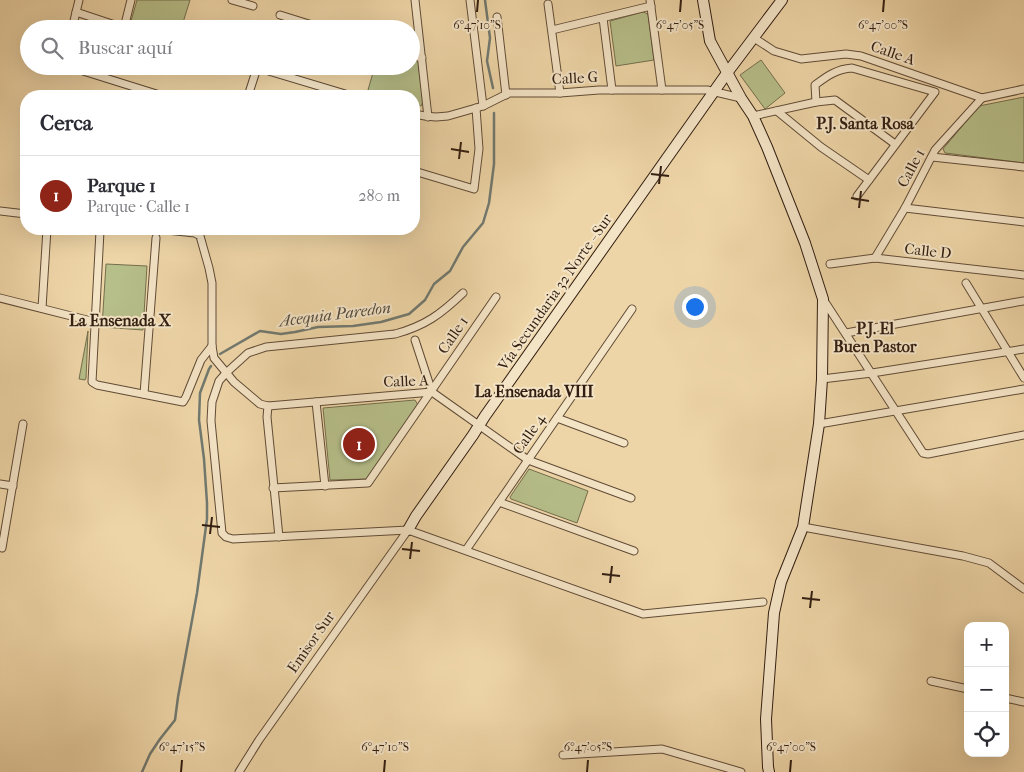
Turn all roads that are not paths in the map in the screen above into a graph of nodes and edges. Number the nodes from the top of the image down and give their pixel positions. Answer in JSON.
{"nodes":[{"id":1,"x":79,"y":0,"type":"edge"},
{"id":2,"x":131,"y":0,"type":"edge"},
{"id":3,"x":232,"y":0,"type":"edge"},
{"id":4,"x":415,"y":0,"type":"edge"},
{"id":5,"x":470,"y":0,"type":"edge"},
{"id":6,"x":704,"y":0,"type":"edge"},
{"id":7,"x":782,"y":0,"type":"edge"},
{"id":8,"x":651,"y":3,"type":"edge"},
{"id":9,"x":548,"y":4,"type":"dead end"},
{"id":10,"x":253,"y":6,"type":"dead end"},
{"id":11,"x":76,"y":12,"type":"junction"},
{"id":12,"x":280,"y":15,"type":"dead end"},
{"id":13,"x":497,"y":17,"type":"dead end"},
{"id":14,"x":603,"y":18,"type":"junction"},
{"id":15,"x":74,"y":20,"type":"edge"},
{"id":16,"x":100,"y":20,"type":"edge"},
{"id":17,"x":127,"y":20,"type":"edge"},
{"id":18,"x":296,"y":20,"type":"edge"},
{"id":19,"x":417,"y":20,"type":"edge"},
{"id":20,"x":552,"y":30,"type":"junction"},
{"id":21,"x":754,"y":38,"type":"junction"},
{"id":22,"x":420,"y":41,"type":"edge"},
{"id":23,"x":422,"y":58,"type":"joint"},
{"id":24,"x":727,"y":74,"type":"junction"},
{"id":25,"x":96,"y":75,"type":"edge"},
{"id":26,"x":252,"y":75,"type":"edge"},
{"id":27,"x":281,"y":75,"type":"edge"},
{"id":28,"x":1024,"y":89,"type":"edge"},
{"id":29,"x":144,"y":90,"type":"edge"},
{"id":30,"x":249,"y":90,"type":"edge"},
{"id":31,"x":332,"y":90,"type":"edge"},
{"id":32,"x":612,"y":90,"type":"junction"},
{"id":33,"x":662,"y":90,"type":"junction"},
{"id":34,"x":715,"y":91,"type":"junction"},
{"id":35,"x":560,"y":93,"type":"junction"},
{"id":36,"x":506,"y":95,"type":"junction"},
{"id":37,"x":741,"y":98,"type":"junction"},
{"id":38,"x":982,"y":98,"type":"junction"},
{"id":39,"x":816,"y":102,"type":"junction"},
{"id":40,"x":479,"y":107,"type":"junction"},
{"id":41,"x":777,"y":111,"type":"junction"},
{"id":42,"x":420,"y":115,"type":"edge"},
{"id":43,"x":428,"y":116,"type":"junction"},
{"id":44,"x":752,"y":116,"type":"junction"},
{"id":45,"x":895,"y":144,"type":"junction"},
{"id":46,"x":932,"y":157,"type":"junction"},
{"id":47,"x":1024,"y":167,"type":"edge"},
{"id":48,"x":420,"y":173,"type":"edge"},
{"id":49,"x":869,"y":180,"type":"junction"},
{"id":50,"x":857,"y":196,"type":"dead end"},
{"id":51,"x":904,"y":208,"type":"junction"},
{"id":52,"x":0,"y":211,"type":"edge"},
{"id":53,"x":20,"y":213,"type":"edge"},
{"id":54,"x":1024,"y":222,"type":"edge"},
{"id":55,"x":47,"y":235,"type":"edge"},
{"id":56,"x":100,"y":235,"type":"edge"},
{"id":57,"x":198,"y":235,"type":"edge"},
{"id":58,"x":156,"y":238,"type":"dead end"},
{"id":59,"x":875,"y":258,"type":"junction"},
{"id":60,"x":830,"y":264,"type":"dead end"},
{"id":61,"x":1024,"y":275,"type":"edge"},
{"id":62,"x":966,"y":283,"type":"dead end"},
{"id":63,"x":463,"y":293,"type":"dead end"},
{"id":64,"x":496,"y":297,"type":"dead end"},
{"id":65,"x":0,"y":298,"type":"edge"},
{"id":66,"x":823,"y":299,"type":"junction"},
{"id":67,"x":1023,"y":302,"type":"edge"},
{"id":68,"x":42,"y":308,"type":"junction"},
{"id":69,"x":632,"y":309,"type":"dead end"},
{"id":70,"x":982,"y":309,"type":"junction"},
{"id":71,"x":95,"y":322,"type":"junction"},
{"id":72,"x":846,"y":333,"type":"junction"},
{"id":73,"x":415,"y":340,"type":"dead end"},
{"id":74,"x":212,"y":346,"type":"junction"},
{"id":75,"x":1024,"y":349,"type":"edge"},
{"id":76,"x":1008,"y":351,"type":"junction"},
{"id":77,"x":226,"y":373,"type":"junction"},
{"id":78,"x":872,"y":374,"type":"junction"},
{"id":79,"x":1024,"y":378,"type":"edge"},
{"id":80,"x":822,"y":379,"type":"junction"},
{"id":81,"x":1024,"y":389,"type":"edge"},
{"id":82,"x":432,"y":392,"type":"junction"},
{"id":83,"x":144,"y":394,"type":"junction"},
{"id":84,"x":316,"y":402,"type":"junction"},
{"id":85,"x":268,"y":406,"type":"junction"},
{"id":86,"x":896,"y":411,"type":"junction"},
{"id":87,"x":557,"y":418,"type":"junction"},
{"id":88,"x":23,"y":424,"type":"dead end"},
{"id":89,"x":820,"y":424,"type":"junction"},
{"id":90,"x":479,"y":426,"type":"junction"},
{"id":91,"x":1024,"y":435,"type":"edge"},
{"id":92,"x":624,"y":443,"type":"dead end"},
{"id":93,"x":528,"y":460,"type":"junction"},
{"id":94,"x":0,"y":484,"type":"edge"},
{"id":95,"x":13,"y":486,"type":"junction"},
{"id":96,"x":325,"y":486,"type":"junction"},
{"id":97,"x":273,"y":488,"type":"junction"},
{"id":98,"x":631,"y":498,"type":"dead end"},
{"id":99,"x":499,"y":502,"type":"junction"},
{"id":100,"x":803,"y":528,"type":"junction"},
{"id":101,"x":408,"y":530,"type":"junction"},
{"id":102,"x":279,"y":537,"type":"junction"},
{"id":103,"x":2,"y":548,"type":"dead end"},
{"id":104,"x":466,"y":550,"type":"junction"},
{"id":105,"x":634,"y":551,"type":"dead end"},
{"id":106,"x":1024,"y":589,"type":"edge"},
{"id":107,"x":763,"y":602,"type":"dead end"},
{"id":108,"x":931,"y":681,"type":"dead end"},
{"id":109,"x":964,"y":688,"type":"edge"},
{"id":110,"x":1009,"y":699,"type":"edge"},
{"id":111,"x":1024,"y":702,"type":"edge"},
{"id":112,"x":563,"y":755,"type":"dead end"},
{"id":113,"x":239,"y":772,"type":"edge"},
{"id":114,"x":741,"y":772,"type":"edge"},
{"id":115,"x":769,"y":772,"type":"edge"}],
"edges":[{"from":1,"to":11,"type":"street"},
{"from":2,"to":17,"type":"street"},
{"from":3,"to":10,"type":"street"},
{"from":4,"to":19,"type":"street"},
{"from":5,"to":40,"type":"street"},
{"from":6,"to":24,"type":"street"},
{"from":7,"to":21,"type":"street","name":"Vía Secundaria 32 Norte - Sur"},
{"from":8,"to":14,"type":"street"},
{"from":8,"to":33,"type":"street"},
{"from":9,"to":20,"type":"street"},
{"from":11,"to":15,"type":"street"},
{"from":11,"to":16,"type":"street"},
{"from":12,"to":18,"type":"street"},
{"from":13,"to":36,"type":"street"},
{"from":14,"to":20,"type":"street"},
{"from":14,"to":32,"type":"street"},
{"from":20,"to":35,"type":"street"},
{"from":21,"to":24,"type":"street","name":"Vía Secundaria 32 Norte - Sur"},
{"from":21,"to":38,"type":"street","name":"Calle A"},
{"from":22,"to":23,"type":"street"},
{"from":23,"to":43,"type":"street"},
{"from":24,"to":34,"type":"street","name":"Vía Secundaria 32 Norte - Sur"},
{"from":24,"to":37,"type":"street"},
{"from":25,"to":29,"type":"street"},
{"from":26,"to":30,"type":"street"},
{"from":27,"to":31,"type":"street"},
{"from":28,"to":38,"type":"street"},
{"from":32,"to":33,"type":"street","name":"Calle G"},
{"from":32,"to":35,"type":"street","name":"Calle G"},
{"from":33,"to":34,"type":"street","name":"Calle G"},
{"from":34,"to":37,"type":"street","name":"Calle G"},
{"from":34,"to":90,"type":"street","name":"Vía Secundaria 32 Norte - Sur"},
{"from":35,"to":36,"type":"street","name":"Calle G"},
{"from":36,"to":40,"type":"street","name":"Calle G"},
{"from":37,"to":44,"type":"street"},
{"from":38,"to":46,"type":"street","name":"Calle 1"},
{"from":39,"to":41,"type":"street"},
{"from":39,"to":45,"type":"street"},
{"from":39,"to":45,"type":"street"},
{"from":40,"to":43,"type":"street","name":"Calle G"},
{"from":40,"to":48,"type":"street"},
{"from":41,"to":44,"type":"street"},
{"from":41,"to":49,"type":"street"},
{"from":42,"to":43,"type":"street","name":"Calle G"},
{"from":44,"to":66,"type":"street"},
{"from":45,"to":49,"type":"street"},
{"from":46,"to":47,"type":"street"},
{"from":46,"to":51,"type":"street","name":"Calle 1"},
{"from":49,"to":50,"type":"street"},
{"from":51,"to":54,"type":"street"},
{"from":51,"to":59,"type":"street","name":"Calle 1"},
{"from":52,"to":53,"type":"street"},
{"from":55,"to":68,"type":"street"},
{"from":56,"to":71,"type":"street"},
{"from":57,"to":74,"type":"street"},
{"from":58,"to":83,"type":"street"},
{"from":59,"to":60,"type":"street","name":"Calle D"},
{"from":59,"to":61,"type":"street","name":"Calle D"},
{"from":62,"to":70,"type":"street"},
{"from":63,"to":77,"type":"street"},
{"from":64,"to":82,"type":"street","name":"Calle 1"},
{"from":65,"to":68,"type":"street"},
{"from":66,"to":72,"type":"street"},
{"from":66,"to":80,"type":"street"},
{"from":67,"to":70,"type":"street"},
{"from":68,"to":71,"type":"street"},
{"from":69,"to":87,"type":"street","name":"Calle 4"},
{"from":70,"to":72,"type":"street"},
{"from":70,"to":76,"type":"street"},
{"from":71,"to":83,"type":"street"},
{"from":72,"to":78,"type":"street"},
{"from":73,"to":82,"type":"street"},
{"from":74,"to":77,"type":"street"},
{"from":74,"to":83,"type":"street"},
{"from":75,"to":76,"type":"street"},
{"from":76,"to":78,"type":"street"},
{"from":76,"to":79,"type":"street"},
{"from":77,"to":85,"type":"street"},
{"from":77,"to":102,"type":"street"},
{"from":78,"to":80,"type":"street"},
{"from":78,"to":86,"type":"street"},
{"from":80,"to":89,"type":"street"},
{"from":81,"to":86,"type":"street"},
{"from":82,"to":84,"type":"street","name":"Calle A"},
{"from":82,"to":90,"type":"street","name":"Calle A"},
{"from":82,"to":96,"type":"street","name":"Calle 1"},
{"from":84,"to":85,"type":"street","name":"Calle A"},
{"from":84,"to":96,"type":"street"},
{"from":85,"to":97,"type":"street"},
{"from":86,"to":89,"type":"street"},
{"from":86,"to":91,"type":"street"},
{"from":87,"to":92,"type":"street"},
{"from":87,"to":93,"type":"street","name":"Calle 4"},
{"from":88,"to":95,"type":"street"},
{"from":89,"to":100,"type":"street"},
{"from":90,"to":93,"type":"street","name":"Calle A"},
{"from":90,"to":101,"type":"street","name":"Vía Secundaria 32 Norte - Sur"},
{"from":93,"to":98,"type":"street","name":"Calle A"},
{"from":93,"to":99,"type":"street","name":"Calle 4"},
{"from":94,"to":95,"type":"street"},
{"from":95,"to":103,"type":"street"},
{"from":96,"to":97,"type":"street","name":"Calle 1"},
{"from":97,"to":102,"type":"street"},
{"from":99,"to":104,"type":"street","name":"Calle 4"},
{"from":99,"to":105,"type":"street"},
{"from":100,"to":106,"type":"street"},
{"from":100,"to":115,"type":"street"},
{"from":101,"to":102,"type":"street"},
{"from":101,"to":104,"type":"street"},
{"from":101,"to":113,"type":"street","name":"Emisor Sur"},
{"from":104,"to":107,"type":"street"},
{"from":108,"to":109,"type":"street"},
{"from":110,"to":111,"type":"street"},
{"from":112,"to":114,"type":"street"}]}
